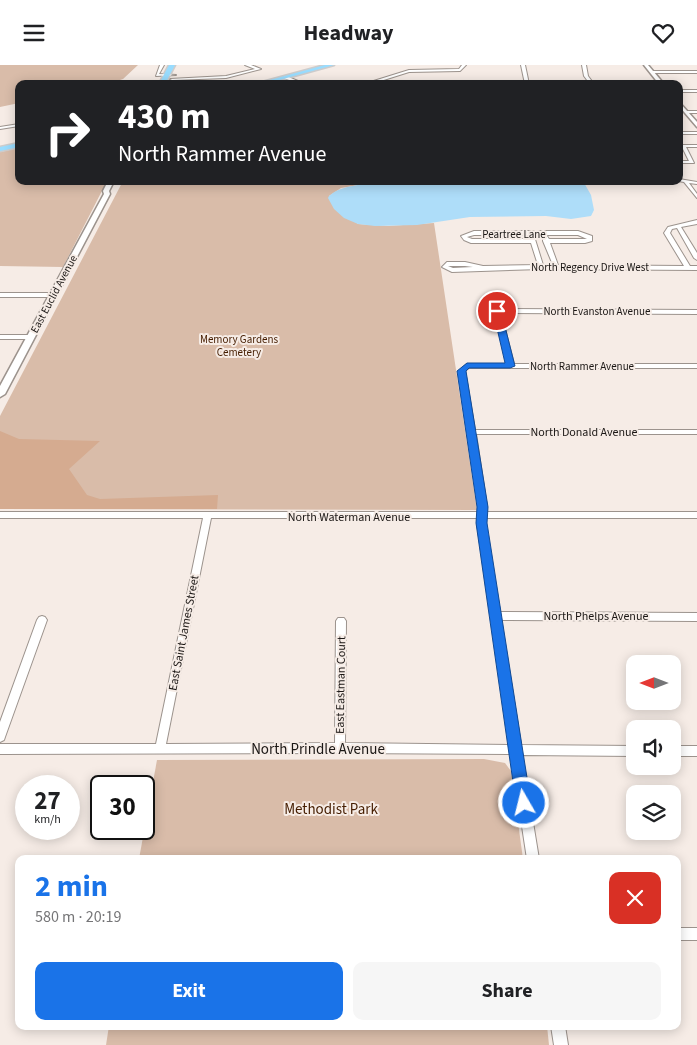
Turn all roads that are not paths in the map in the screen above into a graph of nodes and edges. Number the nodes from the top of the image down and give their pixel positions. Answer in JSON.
{"nodes":[{"id":1,"x":162,"y":65,"type":"edge"},
{"id":2,"x":172,"y":65,"type":"edge"},
{"id":3,"x":179,"y":65,"type":"edge"},
{"id":4,"x":246,"y":65,"type":"edge"},
{"id":5,"x":331,"y":65,"type":"edge"},
{"id":6,"x":464,"y":65,"type":"edge"},
{"id":7,"x":523,"y":65,"type":"edge"},
{"id":8,"x":584,"y":65,"type":"edge"},
{"id":9,"x":646,"y":65,"type":"edge"},
{"id":10,"x":652,"y":72,"type":"junction"},
{"id":11,"x":697,"y":72,"type":"edge"},
{"id":12,"x":285,"y":77,"type":"junction"},
{"id":13,"x":170,"y":78,"type":"edge"},
{"id":14,"x":273,"y":80,"type":"edge"},
{"id":15,"x":293,"y":80,"type":"edge"},
{"id":16,"x":379,"y":80,"type":"edge"},
{"id":17,"x":526,"y":80,"type":"edge"},
{"id":18,"x":589,"y":80,"type":"edge"},
{"id":19,"x":659,"y":80,"type":"edge"},
{"id":20,"x":683,"y":91,"type":"edge"},
{"id":21,"x":697,"y":91,"type":"edge"},
{"id":22,"x":683,"y":108,"type":"edge"},
{"id":23,"x":686,"y":111,"type":"junction"},
{"id":24,"x":697,"y":111,"type":"edge"},
{"id":25,"x":697,"y":125,"type":"edge"},
{"id":26,"x":15,"y":126,"type":"edge"},
{"id":27,"x":0,"y":128,"type":"edge"},
{"id":28,"x":683,"y":133,"type":"edge"},
{"id":29,"x":697,"y":133,"type":"edge"},
{"id":30,"x":15,"y":146,"type":"edge"},
{"id":31,"x":683,"y":146,"type":"edge"},
{"id":32,"x":697,"y":146,"type":"edge"},
{"id":33,"x":0,"y":149,"type":"edge"},
{"id":34,"x":683,"y":149,"type":"edge"},
{"id":35,"x":683,"y":162,"type":"edge"},
{"id":36,"x":683,"y":181,"type":"edge"},
{"id":37,"x":686,"y":181,"type":"junction"},
{"id":38,"x":697,"y":183,"type":"edge"},
{"id":39,"x":109,"y":185,"type":"edge"},
{"id":40,"x":115,"y":185,"type":"edge"},
{"id":41,"x":107,"y":194,"type":"junction"},
{"id":42,"x":697,"y":197,"type":"edge"},
{"id":43,"x":697,"y":222,"type":"edge"},
{"id":44,"x":678,"y":226,"type":"junction"},
{"id":45,"x":531,"y":234,"type":"junction"},
{"id":46,"x":543,"y":234,"type":"junction"},
{"id":47,"x":533,"y":241,"type":"junction"},
{"id":48,"x":546,"y":241,"type":"junction"},
{"id":49,"x":697,"y":258,"type":"edge"},
{"id":50,"x":541,"y":267,"type":"junction"},
{"id":51,"x":556,"y":267,"type":"junction"},
{"id":52,"x":483,"y":268,"type":"junction"},
{"id":53,"x":688,"y":268,"type":"junction"},
{"id":54,"x":697,"y":268,"type":"edge"},
{"id":55,"x":0,"y":295,"type":"edge"},
{"id":56,"x":53,"y":295,"type":"junction"},
{"id":57,"x":497,"y":311,"type":"joint"},
{"id":58,"x":697,"y":311,"type":"edge"},
{"id":59,"x":0,"y":337,"type":"edge"},
{"id":60,"x":31,"y":337,"type":"junction"},
{"id":61,"x":510,"y":366,"type":"junction"},
{"id":62,"x":697,"y":366,"type":"edge"},
{"id":63,"x":0,"y":393,"type":"edge"},
{"id":64,"x":471,"y":432,"type":"junction"},
{"id":65,"x":697,"y":432,"type":"edge"},
{"id":66,"x":0,"y":515,"type":"edge"},
{"id":67,"x":697,"y":515,"type":"edge"},
{"id":68,"x":482,"y":516,"type":"junction"},
{"id":69,"x":207,"y":517,"type":"junction"},
{"id":70,"x":495,"y":615,"type":"junction"},
{"id":71,"x":697,"y":617,"type":"edge"},
{"id":72,"x":42,"y":620,"type":"dead end"},
{"id":73,"x":341,"y":621,"type":"dead end"},
{"id":74,"x":0,"y":737,"type":"edge"},
{"id":75,"x":340,"y":748,"type":"junction"},
{"id":76,"x":0,"y":749,"type":"edge"},
{"id":77,"x":160,"y":749,"type":"junction"},
{"id":78,"x":516,"y":751,"type":"junction"},
{"id":79,"x":626,"y":751,"type":"edge"},
{"id":80,"x":681,"y":751,"type":"edge"},
{"id":81,"x":697,"y":751,"type":"edge"},
{"id":82,"x":531,"y":855,"type":"edge"},
{"id":83,"x":681,"y":934,"type":"edge"},
{"id":84,"x":697,"y":934,"type":"edge"},
{"id":85,"x":559,"y":1030,"type":"edge"},
{"id":86,"x":561,"y":1045,"type":"edge"}],
"edges":[{"from":1,"to":13,"type":"street"},
{"from":2,"to":13,"type":"main road"},
{"from":3,"to":13,"type":"main road"},
{"from":4,"to":13,"type":"street"},
{"from":5,"to":12,"type":"main road"},
{"from":6,"to":16,"type":"street"},
{"from":7,"to":17,"type":"street"},
{"from":8,"to":18,"type":"street"},
{"from":9,"to":10,"type":"main road"},
{"from":10,"to":11,"type":"street"},
{"from":10,"to":19,"type":"main road"},
{"from":12,"to":14,"type":"main road"},
{"from":12,"to":15,"type":"street"},
{"from":20,"to":21,"type":"street"},
{"from":22,"to":23,"type":"main road"},
{"from":23,"to":24,"type":"street"},
{"from":23,"to":25,"type":"main road"},
{"from":26,"to":27,"type":"street"},
{"from":28,"to":29,"type":"street"},
{"from":30,"to":33,"type":"main road"},
{"from":31,"to":32,"type":"street"},
{"from":34,"to":35,"type":"street"},
{"from":36,"to":37,"type":"street"},
{"from":37,"to":38,"type":"street"},
{"from":37,"to":42,"type":"street"},
{"from":39,"to":41,"type":"main road","name":"East Euclid Avenue"},
{"from":40,"to":41,"type":"main road","name":"East Euclid Avenue"},
{"from":41,"to":56,"type":"main road","name":"East Euclid Avenue"},
{"from":43,"to":44,"type":"street"},
{"from":44,"to":49,"type":"street"},
{"from":44,"to":53,"type":"street"},
{"from":45,"to":46,"type":"street","name":"Peartree Lane"},
{"from":45,"to":47,"type":"street"},
{"from":45,"to":47,"type":"street","name":"Peartree Lane"},
{"from":46,"to":48,"type":"street"},
{"from":46,"to":48,"type":"street","name":"Peartree Lane"},
{"from":47,"to":50,"type":"street"},
{"from":48,"to":51,"type":"street"},
{"from":50,"to":51,"type":"street","name":"North Regency Drive West"},
{"from":50,"to":52,"type":"street","name":"North Regency Drive West"},
{"from":51,"to":53,"type":"street","name":"North Regency Drive West"},
{"from":52,"to":52,"type":"street","name":"North Regency Drive West"},
{"from":53,"to":54,"type":"street","name":"North Regency Drive West"},
{"from":55,"to":56,"type":"street"},
{"from":56,"to":60,"type":"main road","name":"East Euclid Avenue"},
{"from":57,"to":58,"type":"street","name":"North Evanston Avenue"},
{"from":57,"to":61,"type":"street"},
{"from":59,"to":60,"type":"street"},
{"from":60,"to":63,"type":"main road","name":"East Euclid Avenue"},
{"from":61,"to":62,"type":"street","name":"North Rammer Avenue"},
{"from":61,"to":64,"type":"street","name":"North Rammer Avenue"},
{"from":64,"to":65,"type":"street","name":"North Donald Avenue"},
{"from":64,"to":68,"type":"street"},
{"from":66,"to":69,"type":"street","name":"North Waterman Avenue"},
{"from":67,"to":68,"type":"street","name":"North Waterman Avenue"},
{"from":68,"to":69,"type":"street","name":"North Waterman Avenue"},
{"from":68,"to":70,"type":"street"},
{"from":69,"to":77,"type":"street","name":"East Saint James Street"},
{"from":70,"to":71,"type":"street","name":"North Phelps Avenue"},
{"from":70,"to":78,"type":"street"},
{"from":72,"to":74,"type":"street"},
{"from":73,"to":75,"type":"street","name":"East Eastman Court"},
{"from":75,"to":77,"type":"street","name":"North Prindle Avenue"},
{"from":75,"to":78,"type":"street","name":"North Prindle Avenue"},
{"from":76,"to":77,"type":"street","name":"North Prindle Avenue"},
{"from":78,"to":79,"type":"street","name":"North Prindle Avenue"},
{"from":78,"to":82,"type":"street"},
{"from":80,"to":81,"type":"street"},
{"from":83,"to":84,"type":"street"},
{"from":85,"to":86,"type":"street"}]}
